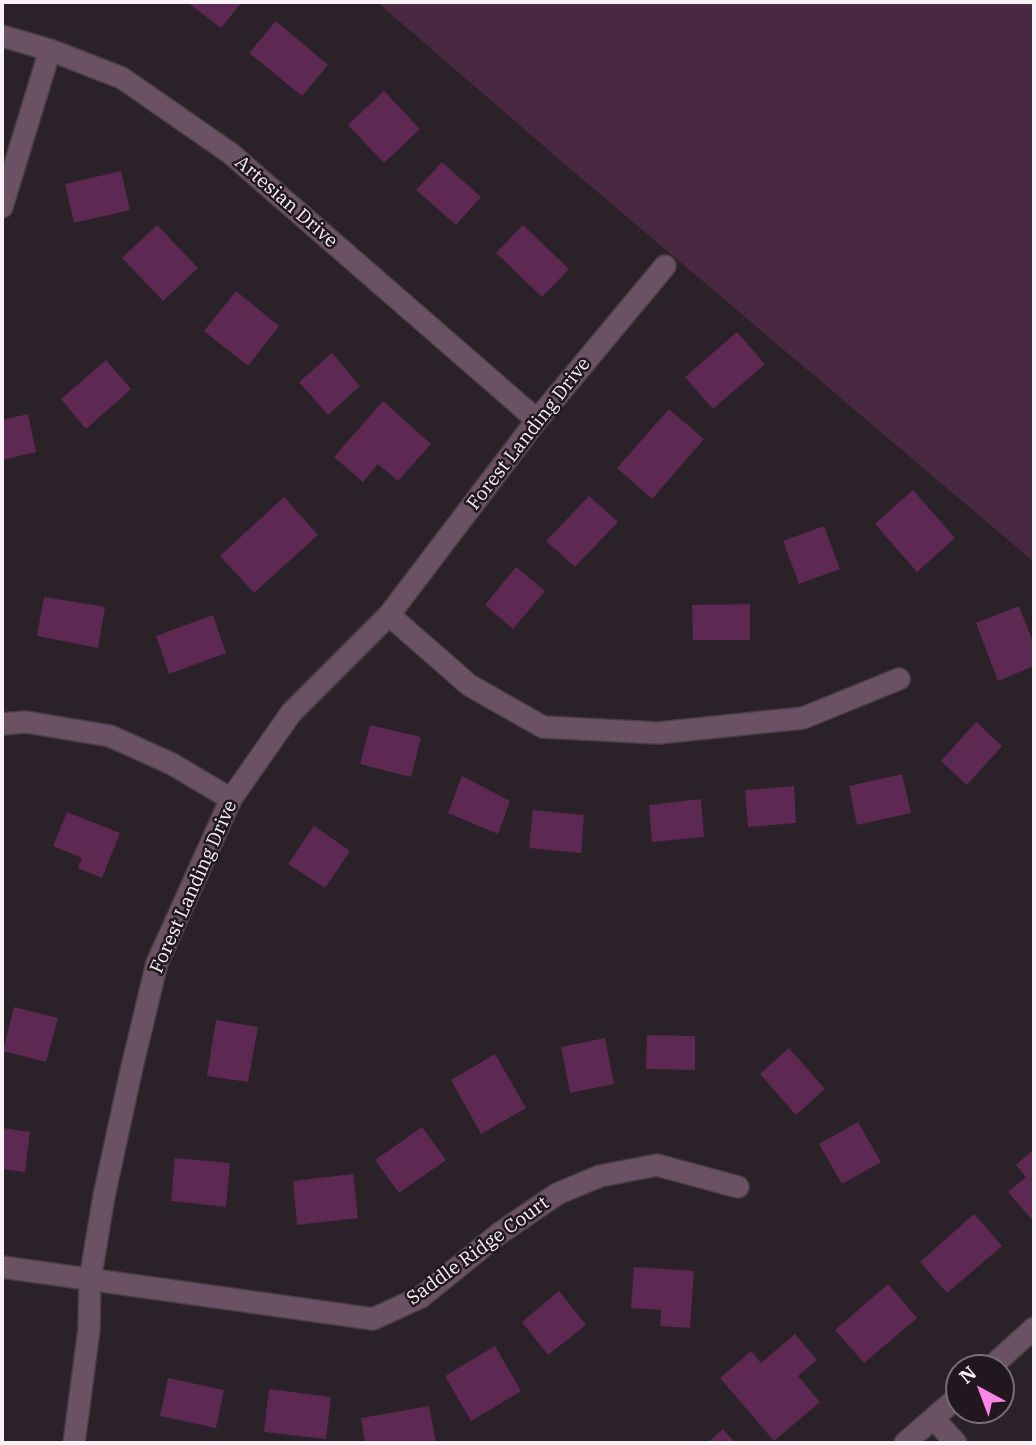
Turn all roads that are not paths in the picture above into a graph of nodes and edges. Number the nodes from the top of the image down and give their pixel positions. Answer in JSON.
{"nodes":[{"id":1,"x":2,"y":36,"type":"edge"},
{"id":2,"x":50,"y":50,"type":"junction"},
{"id":3,"x":2,"y":207,"type":"edge"},
{"id":4,"x":665,"y":266,"type":"dead end"},
{"id":5,"x":537,"y":420,"type":"junction"},
{"id":6,"x":389,"y":615,"type":"junction"},
{"id":7,"x":899,"y":679,"type":"dead end"},
{"id":8,"x":2,"y":724,"type":"edge"},
{"id":9,"x":231,"y":799,"type":"junction"},
{"id":10,"x":738,"y":1187,"type":"dead end"},
{"id":11,"x":2,"y":1267,"type":"edge"},
{"id":12,"x":90,"y":1280,"type":"junction"},
{"id":13,"x":1034,"y":1328,"type":"edge"},
{"id":14,"x":1005,"y":1354,"type":"edge"},
{"id":15,"x":945,"y":1409,"type":"edge"},
{"id":16,"x":934,"y":1419,"type":"junction"},
{"id":17,"x":74,"y":1443,"type":"edge"},
{"id":18,"x":905,"y":1443,"type":"edge"},
{"id":19,"x":956,"y":1443,"type":"edge"}],
"edges":[{"from":1,"to":2,"type":"street","name":"Artesian Drive"},
{"from":2,"to":3,"type":"street"},
{"from":2,"to":5,"type":"street","name":"Artesian Drive"},
{"from":4,"to":5,"type":"street","name":"Forest Landing Drive"},
{"from":5,"to":6,"type":"street","name":"Forest Landing Drive"},
{"from":6,"to":7,"type":"street"},
{"from":6,"to":9,"type":"street","name":"Forest Landing Drive"},
{"from":8,"to":9,"type":"street"},
{"from":9,"to":12,"type":"street","name":"Forest Landing Drive"},
{"from":10,"to":12,"type":"street","name":"Saddle Ridge Court"},
{"from":11,"to":12,"type":"street","name":"Saddle Ridge Court"},
{"from":12,"to":17,"type":"street","name":"Forest Landing Drive"},
{"from":13,"to":14,"type":"street"},
{"from":15,"to":16,"type":"street"},
{"from":16,"to":18,"type":"street"},
{"from":16,"to":19,"type":"street"}]}
